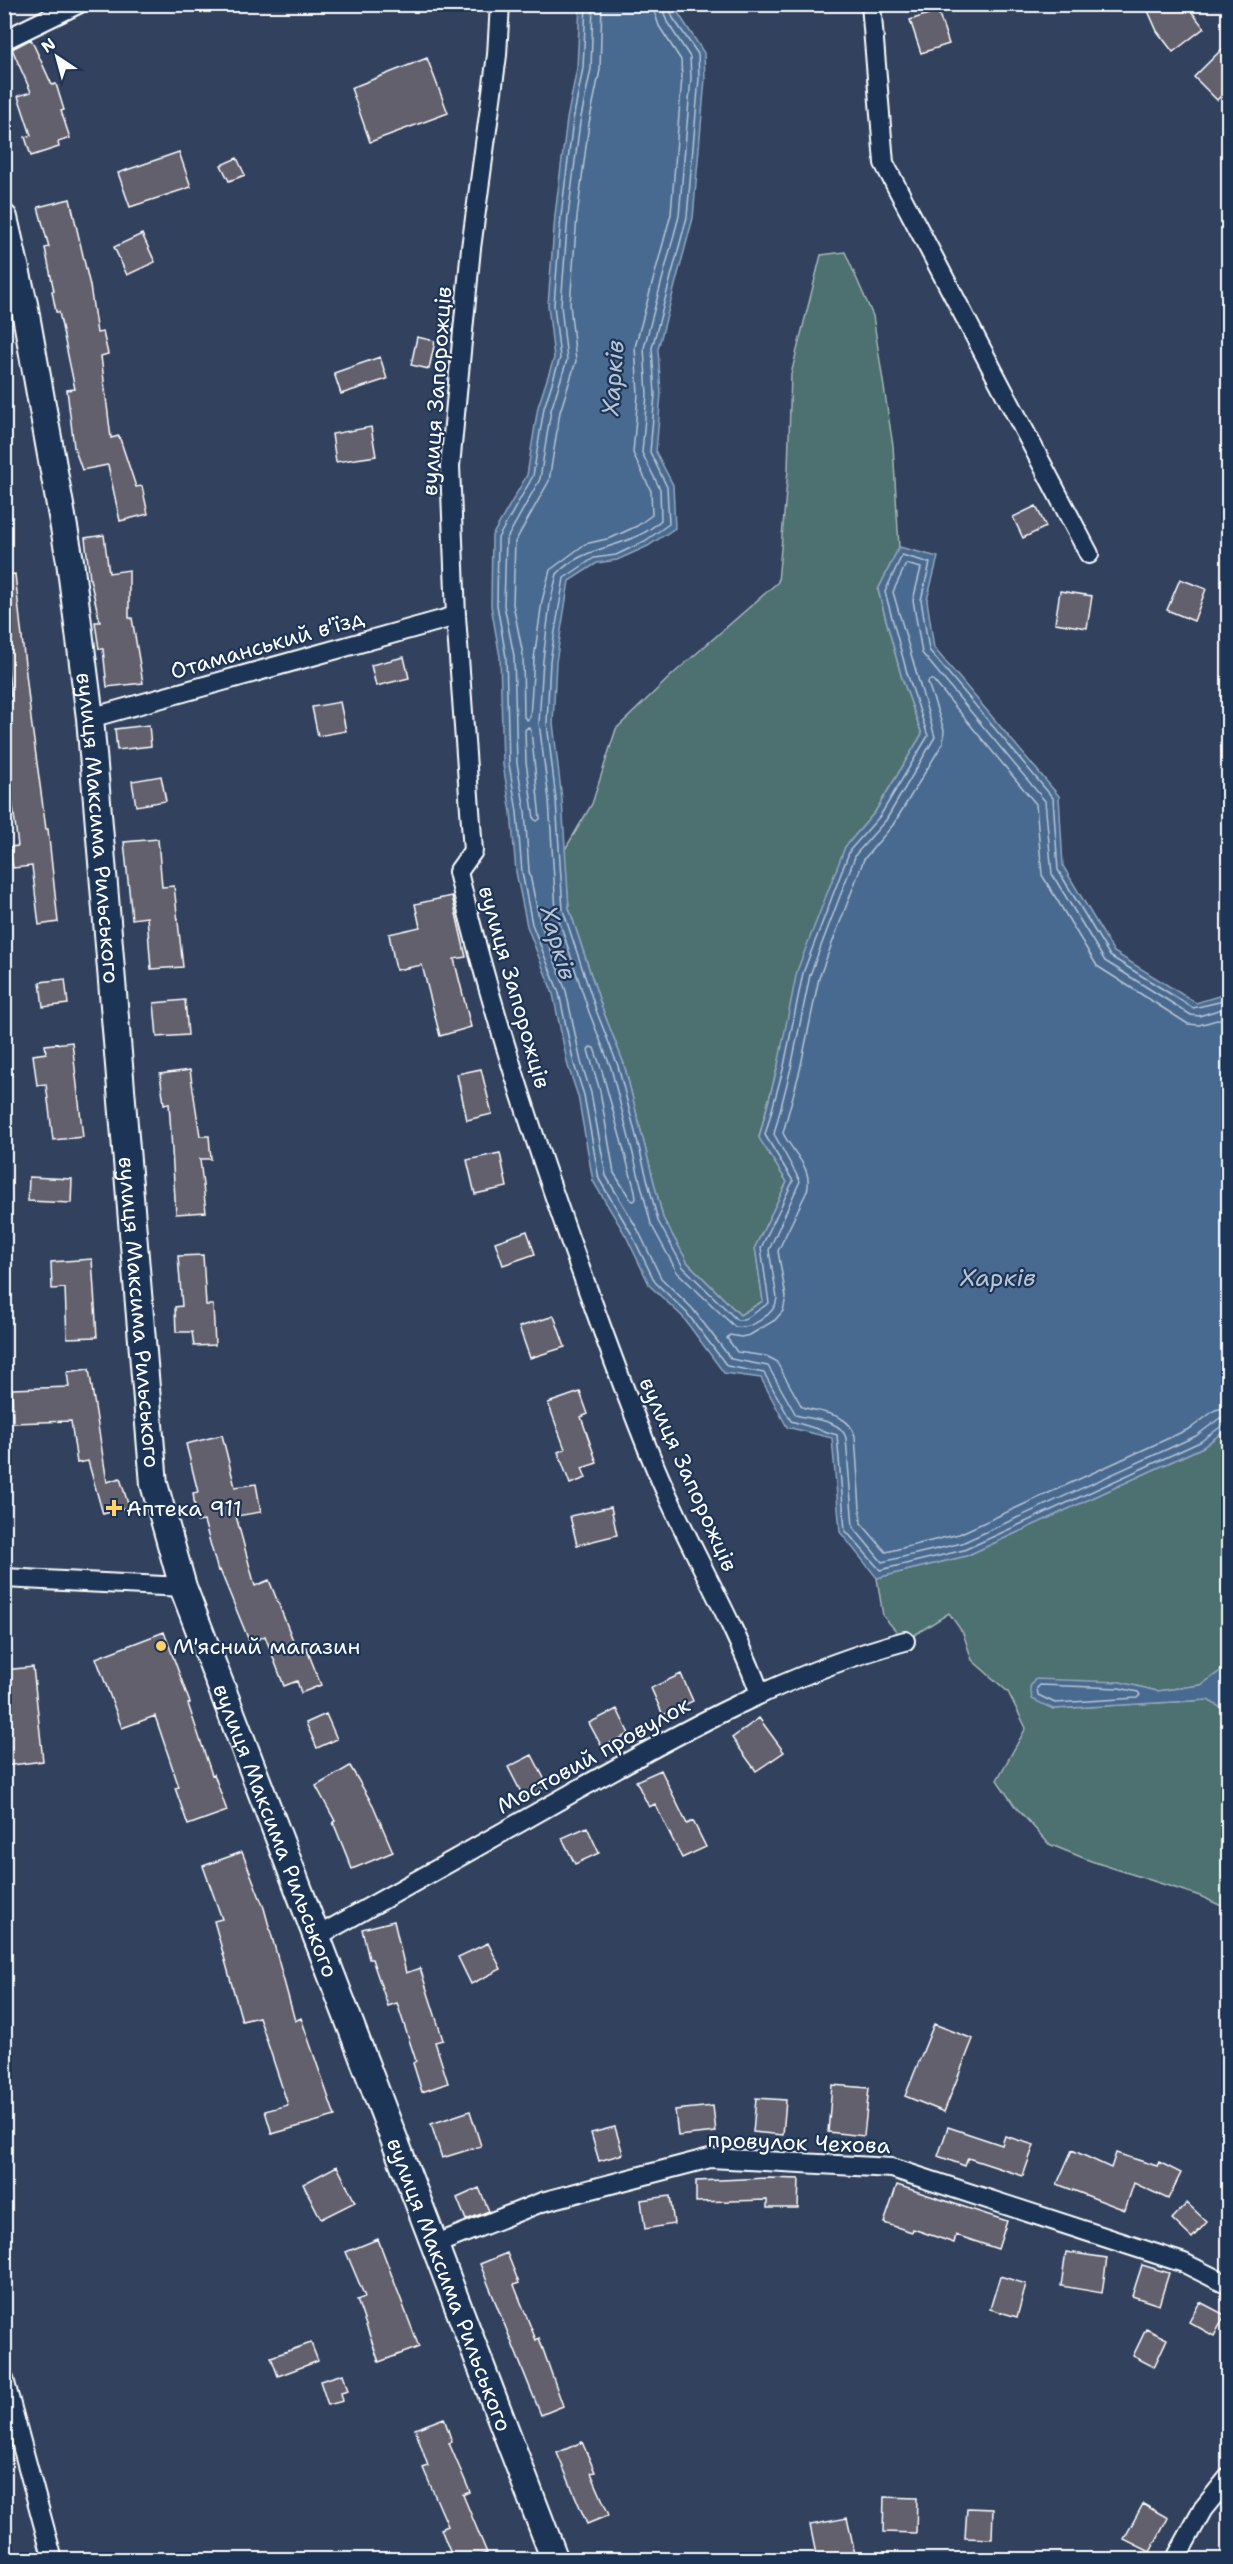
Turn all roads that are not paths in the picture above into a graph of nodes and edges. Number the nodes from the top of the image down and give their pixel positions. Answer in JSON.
{"nodes":[{"id":1,"x":78,"y":4,"type":"edge"},
{"id":2,"x":500,"y":4,"type":"edge"},
{"id":3,"x":871,"y":4,"type":"edge"},
{"id":4,"x":4,"y":40,"type":"edge"},
{"id":5,"x":4,"y":218,"type":"edge"},
{"id":6,"x":1089,"y":554,"type":"dead end"},
{"id":7,"x":456,"y":616,"type":"junction"},
{"id":8,"x":90,"y":718,"type":"junction"},
{"id":9,"x":4,"y":1578,"type":"edge"},
{"id":10,"x":183,"y":1587,"type":"junction"},
{"id":11,"x":905,"y":1641,"type":"dead end"},
{"id":12,"x":760,"y":1693,"type":"junction"},
{"id":13,"x":316,"y":1938,"type":"junction"},
{"id":14,"x":434,"y":2246,"type":"junction"},
{"id":15,"x":1228,"y":2285,"type":"edge"},
{"id":16,"x":4,"y":2379,"type":"edge"},
{"id":17,"x":1228,"y":2478,"type":"edge"},
{"id":18,"x":53,"y":2559,"type":"edge"},
{"id":19,"x":555,"y":2559,"type":"edge"},
{"id":20,"x":1175,"y":2559,"type":"edge"}],
"edges":[{"from":1,"to":4,"type":"street"},
{"from":2,"to":7,"type":"street","name":"вулиця Запорожців"},
{"from":3,"to":6,"type":"street"},
{"from":5,"to":8,"type":"main road","name":"вулиця Максима Рильського"},
{"from":7,"to":8,"type":"street","name":"Отаманський в'їзд"},
{"from":7,"to":12,"type":"street","name":"вулиця Запорожців"},
{"from":8,"to":10,"type":"main road","name":"вулиця Максима Рильського"},
{"from":9,"to":10,"type":"street"},
{"from":10,"to":13,"type":"main road","name":"вулиця Максима Рильського"},
{"from":11,"to":12,"type":"street","name":"Мостовий провулок"},
{"from":12,"to":13,"type":"street","name":"Мостовий провулок"},
{"from":13,"to":14,"type":"main road","name":"вулиця Максима Рильського"},
{"from":14,"to":15,"type":"street","name":"провулок Чехова"},
{"from":14,"to":19,"type":"main road","name":"вулиця Максима Рильського"},
{"from":16,"to":18,"type":"street"},
{"from":17,"to":20,"type":"street"}]}
